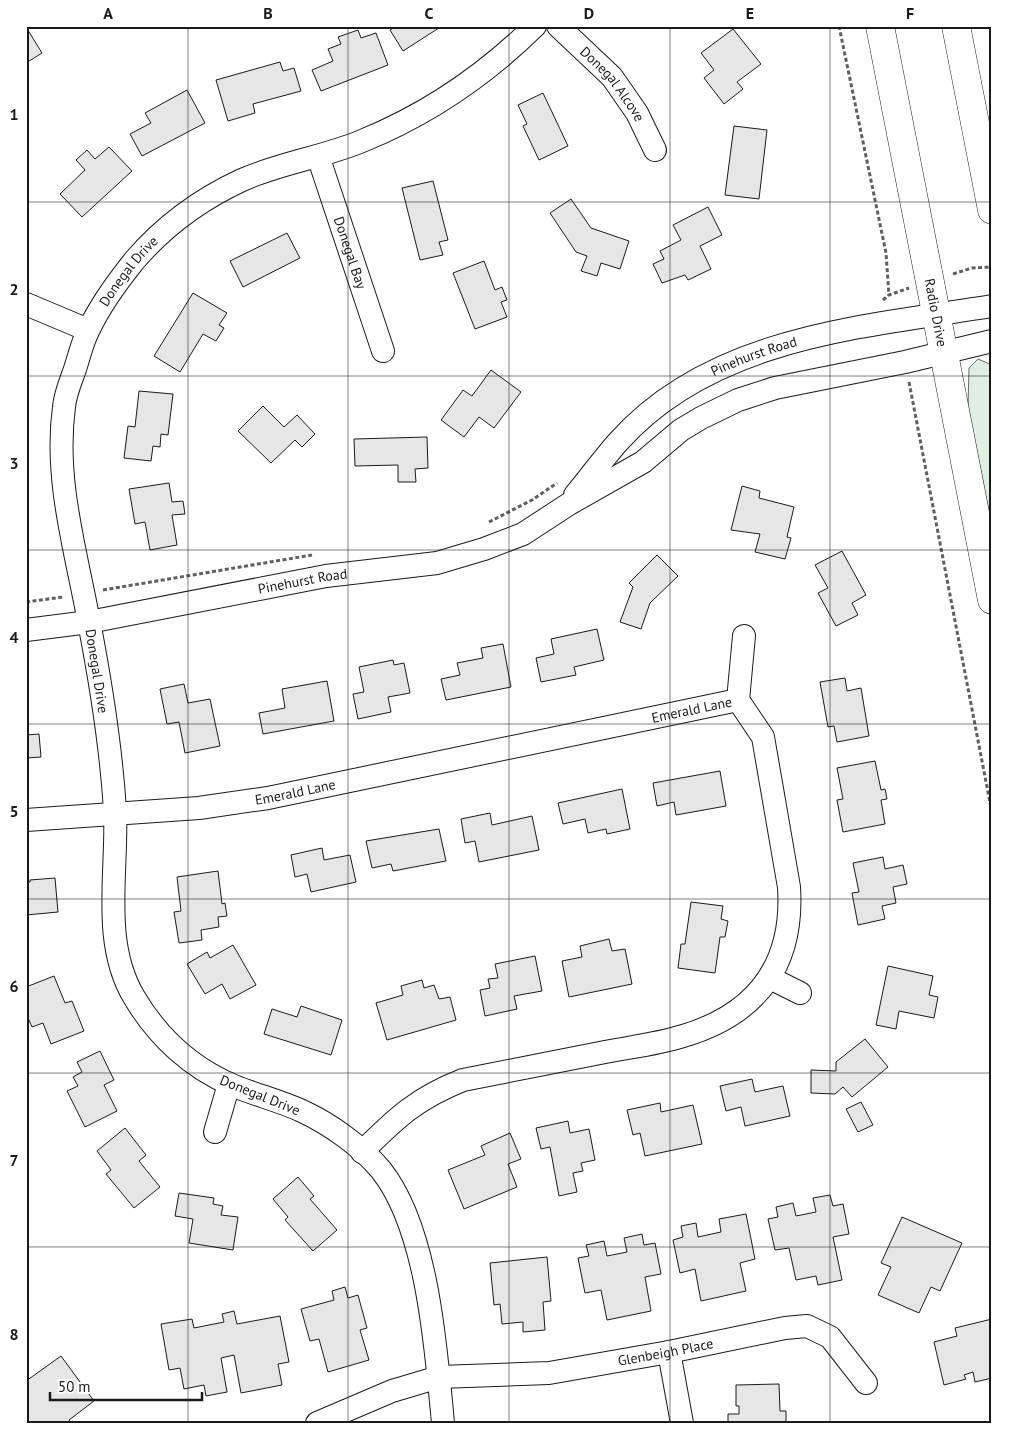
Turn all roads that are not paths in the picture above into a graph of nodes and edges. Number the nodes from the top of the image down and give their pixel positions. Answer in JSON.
{"nodes":[{"id":1,"x":535,"y":26,"type":"edge"},
{"id":2,"x":558,"y":26,"type":"edge"},
{"id":3,"x":880,"y":26,"type":"edge"},
{"id":4,"x":956,"y":26,"type":"edge"},
{"id":5,"x":654,"y":150,"type":"dead end"},
{"id":6,"x":318,"y":156,"type":"junction"},
{"id":7,"x":992,"y":210,"type":"edge"},
{"id":8,"x":26,"y":304,"type":"edge"},
{"id":9,"x":992,"y":306,"type":"edge"},
{"id":10,"x":936,"y":315,"type":"junction"},
{"id":11,"x":88,"y":330,"type":"junction"},
{"id":12,"x":992,"y":341,"type":"edge"},
{"id":13,"x":384,"y":351,"type":"dead end"},
{"id":14,"x":943,"y":353,"type":"junction"},
{"id":15,"x":568,"y":504,"type":"junction"},
{"id":16,"x":992,"y":600,"type":"edge"},
{"id":17,"x":89,"y":622,"type":"junction"},
{"id":18,"x":26,"y":630,"type":"edge"},
{"id":19,"x":744,"y":636,"type":"dead end"},
{"id":20,"x":738,"y":700,"type":"junction"},
{"id":21,"x":115,"y":814,"type":"junction"},
{"id":22,"x":26,"y":820,"type":"edge"},
{"id":23,"x":770,"y":978,"type":"junction"},
{"id":24,"x":800,"y":993,"type":"dead end"},
{"id":25,"x":229,"y":1084,"type":"junction"},
{"id":26,"x":215,"y":1132,"type":"dead end"},
{"id":27,"x":362,"y":1152,"type":"junction"},
{"id":28,"x":669,"y":1352,"type":"junction"},
{"id":29,"x":439,"y":1377,"type":"junction"},
{"id":30,"x":866,"y":1383,"type":"dead end"},
{"id":31,"x":317,"y":1423,"type":"edge"},
{"id":32,"x":443,"y":1423,"type":"edge"},
{"id":33,"x":682,"y":1423,"type":"edge"}],
"edges":[{"from":1,"to":6,"type":"street","name":"Donegal Drive"},
{"from":2,"to":5,"type":"street","name":"Donegal Alcove"},
{"from":3,"to":10,"type":"main road","name":"Radio Drive"},
{"from":4,"to":7,"type":"main road"},
{"from":6,"to":11,"type":"street","name":"Donegal Drive"},
{"from":6,"to":13,"type":"street","name":"Donegal Bay"},
{"from":8,"to":11,"type":"street"},
{"from":9,"to":10,"type":"street","name":"Pinehurst Road"},
{"from":10,"to":14,"type":"main road","name":"Radio Drive"},
{"from":10,"to":15,"type":"street","name":"Pinehurst Road"},
{"from":11,"to":17,"type":"street","name":"Donegal Drive"},
{"from":12,"to":14,"type":"street","name":"Pinehurst Road"},
{"from":14,"to":15,"type":"street","name":"Pinehurst Road"},
{"from":14,"to":16,"type":"main road","name":"Radio Drive"},
{"from":15,"to":17,"type":"street","name":"Pinehurst Road"},
{"from":17,"to":18,"type":"street","name":"Pinehurst Road"},
{"from":17,"to":21,"type":"street","name":"Donegal Drive"},
{"from":19,"to":20,"type":"street"},
{"from":20,"to":21,"type":"street","name":"Emerald Lane"},
{"from":20,"to":23,"type":"street","name":"Emerald Lane"},
{"from":21,"to":22,"type":"street","name":"Emerald Lane"},
{"from":21,"to":25,"type":"street","name":"Donegal Drive"},
{"from":23,"to":24,"type":"street"},
{"from":23,"to":27,"type":"street","name":"Emerald Lane"},
{"from":25,"to":26,"type":"street"},
{"from":25,"to":27,"type":"street","name":"Donegal Drive"},
{"from":27,"to":29,"type":"street","name":"Donegal Drive"},
{"from":28,"to":29,"type":"street","name":"Glenbeigh Place"},
{"from":28,"to":30,"type":"street","name":"Glenbeigh Place"},
{"from":28,"to":33,"type":"street"},
{"from":29,"to":31,"type":"street","name":"Glenbeigh Place"},
{"from":29,"to":32,"type":"street","name":"Donegal Drive"}]}
